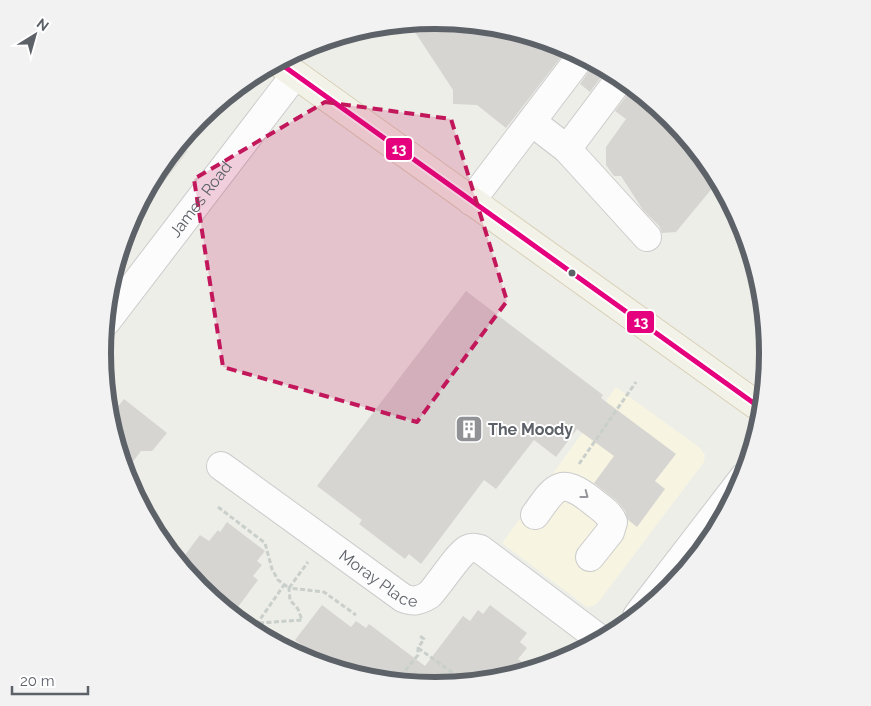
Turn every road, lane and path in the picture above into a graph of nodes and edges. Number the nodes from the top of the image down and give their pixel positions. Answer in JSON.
{"nodes":[{"id":1,"x":578,"y":61,"type":"edge"},
{"id":2,"x":286,"y":68,"type":"edge"},
{"id":3,"x":616,"y":83,"type":"edge"},
{"id":4,"x":532,"y":122,"type":"junction"},
{"id":5,"x":568,"y":149,"type":"junction"},
{"id":6,"x":471,"y":200,"type":"junction"},
{"id":7,"x":647,"y":237,"type":"dead end"},
{"id":8,"x":114,"y":311,"type":"edge"},
{"id":9,"x":636,"y":382,"type":"dead end"},
{"id":10,"x":755,"y":407,"type":"edge"},
{"id":11,"x":220,"y":466,"type":"dead end"},
{"id":12,"x":564,"y":486,"type":"junction"},
{"id":13,"x":218,"y":507,"type":"dead end"},
{"id":14,"x":719,"y":510,"type":"edge"},
{"id":15,"x":534,"y":515,"type":"dead end"},
{"id":16,"x":311,"y":557,"type":"dead end"},
{"id":17,"x":590,"y":557,"type":"dead end"},
{"id":18,"x":284,"y":585,"type":"junction"},
{"id":19,"x":289,"y":588,"type":"junction"},
{"id":20,"x":659,"y":588,"type":"edge"},
{"id":21,"x":356,"y":616,"type":"dead end"},
{"id":22,"x":259,"y":623,"type":"joint"},
{"id":23,"x":420,"y":636,"type":"dead end"},
{"id":24,"x":593,"y":637,"type":"edge"},
{"id":25,"x":418,"y":648,"type":"junction"},
{"id":26,"x":402,"y":675,"type":"edge"},
{"id":27,"x":458,"y":677,"type":"edge"}],
"edges":[{"from":1,"to":4,"type":"street"},
{"from":2,"to":6,"type":"main road"},
{"from":2,"to":8,"type":"street","name":"James Road"},
{"from":3,"to":5,"type":"street"},
{"from":4,"to":5,"type":"street"},
{"from":4,"to":6,"type":"street"},
{"from":5,"to":7,"type":"street"},
{"from":6,"to":10,"type":"main road"},
{"from":9,"to":12,"type":"path"},
{"from":11,"to":24,"type":"street","name":"Moray Place"},
{"from":12,"to":15,"type":"street"},
{"from":12,"to":17,"type":"street","one_way":true},
{"from":13,"to":18,"type":"path"},
{"from":14,"to":20,"type":"street"},
{"from":16,"to":19,"type":"path"},
{"from":18,"to":19,"type":"path"},
{"from":18,"to":22,"type":"path"},
{"from":19,"to":21,"type":"path"},
{"from":19,"to":22,"type":"path"},
{"from":23,"to":25,"type":"path"},
{"from":25,"to":26,"type":"path"},
{"from":25,"to":27,"type":"path"}]}
